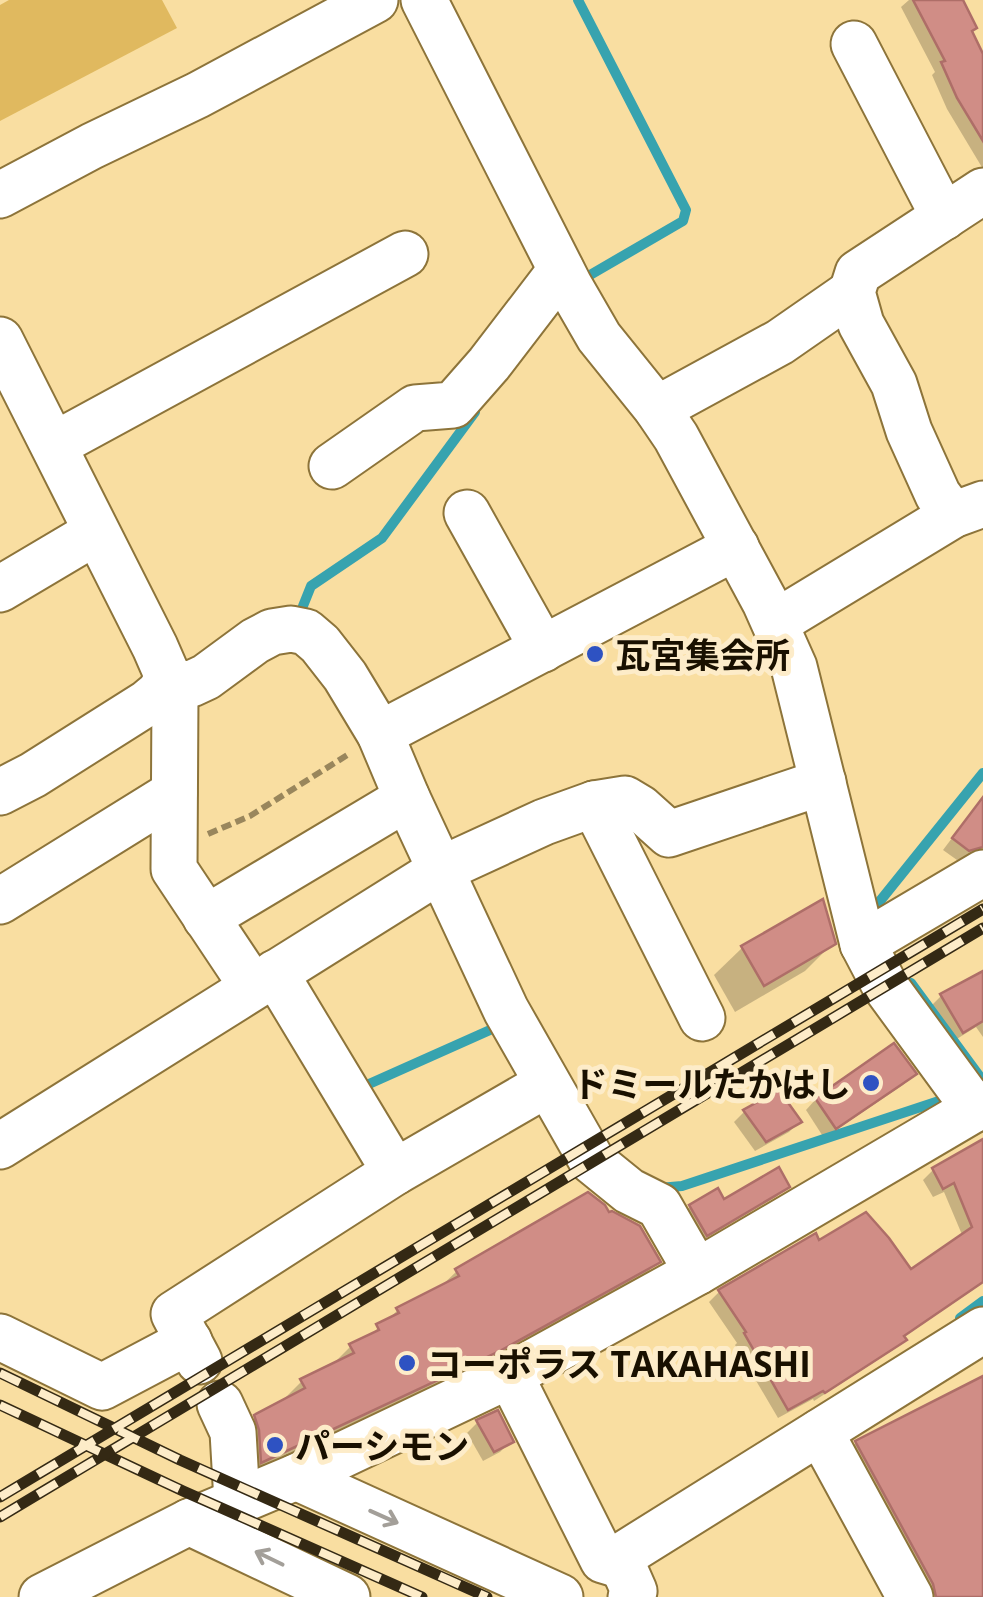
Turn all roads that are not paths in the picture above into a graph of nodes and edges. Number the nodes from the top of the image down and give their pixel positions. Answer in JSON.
{"nodes":[{"id":1,"x":374,"y":0,"type":"edge"},
{"id":2,"x":424,"y":0,"type":"edge"},
{"id":3,"x":854,"y":44,"type":"dead end"},
{"id":4,"x":983,"y":191,"type":"edge"},
{"id":5,"x":0,"y":195,"type":"edge"},
{"id":6,"x":944,"y":217,"type":"junction"},
{"id":7,"x":405,"y":254,"type":"dead end"},
{"id":8,"x":561,"y":270,"type":"junction"},
{"id":9,"x":852,"y":292,"type":"junction"},
{"id":10,"x":7,"y":370,"type":"edge"},
{"id":11,"x":657,"y":409,"type":"junction"},
{"id":12,"x":54,"y":444,"type":"junction"},
{"id":13,"x":332,"y":466,"type":"dead end"},
{"id":14,"x":968,"y":510,"type":"edge"},
{"id":15,"x":467,"y":512,"type":"dead end"},
{"id":16,"x":96,"y":532,"type":"junction"},
{"id":17,"x":736,"y":547,"type":"junction"},
{"id":18,"x":0,"y":589,"type":"edge"},
{"id":19,"x":774,"y":624,"type":"junction"},
{"id":20,"x":543,"y":649,"type":"junction"},
{"id":21,"x":166,"y":682,"type":"junction"},
{"id":22,"x":380,"y":734,"type":"junction"},
{"id":23,"x":823,"y":782,"type":"junction"},
{"id":24,"x":0,"y":792,"type":"edge"},
{"id":25,"x":174,"y":793,"type":"junction"},
{"id":26,"x":407,"y":798,"type":"junction"},
{"id":27,"x":594,"y":804,"type":"junction"},
{"id":28,"x":442,"y":869,"type":"junction"},
{"id":29,"x":983,"y":873,"type":"edge"},
{"id":30,"x":0,"y":900,"type":"edge"},
{"id":31,"x":206,"y":918,"type":"junction"},
{"id":32,"x":863,"y":944,"type":"junction"},
{"id":33,"x":264,"y":980,"type":"junction"},
{"id":34,"x":702,"y":1018,"type":"dead end"},
{"id":35,"x":547,"y":1084,"type":"junction"},
{"id":36,"x":980,"y":1106,"type":"edge"},
{"id":37,"x":0,"y":1146,"type":"edge"},
{"id":38,"x":395,"y":1172,"type":"junction"},
{"id":39,"x":697,"y":1272,"type":"junction"},
{"id":40,"x":0,"y":1336,"type":"edge"},
{"id":41,"x":981,"y":1336,"type":"edge"},
{"id":42,"x":510,"y":1375,"type":"junction"},
{"id":43,"x":220,"y":1404,"type":"dead end"},
{"id":44,"x":812,"y":1438,"type":"junction"},
{"id":45,"x":296,"y":1477,"type":"junction"},
{"id":46,"x":236,"y":1501,"type":"junction"},
{"id":47,"x":190,"y":1522,"type":"junction"},
{"id":48,"x":627,"y":1581,"type":"edge"},
{"id":49,"x":322,"y":1591,"type":"edge"},
{"id":50,"x":42,"y":1597,"type":"edge"},
{"id":51,"x":560,"y":1597,"type":"edge"},
{"id":52,"x":910,"y":1597,"type":"edge"}],
"edges":[{"from":1,"to":5,"type":"street"},
{"from":2,"to":8,"type":"street"},
{"from":3,"to":6,"type":"street"},
{"from":4,"to":6,"type":"street"},
{"from":6,"to":9,"type":"street"},
{"from":7,"to":12,"type":"street"},
{"from":8,"to":11,"type":"street"},
{"from":8,"to":13,"type":"street"},
{"from":9,"to":11,"type":"street"},
{"from":9,"to":14,"type":"street"},
{"from":10,"to":12,"type":"street"},
{"from":11,"to":17,"type":"street"},
{"from":12,"to":16,"type":"street"},
{"from":14,"to":19,"type":"street"},
{"from":15,"to":20,"type":"street"},
{"from":16,"to":18,"type":"street"},
{"from":16,"to":21,"type":"street"},
{"from":17,"to":19,"type":"street"},
{"from":17,"to":20,"type":"street"},
{"from":19,"to":23,"type":"street"},
{"from":20,"to":22,"type":"street"},
{"from":21,"to":22,"type":"street"},
{"from":21,"to":24,"type":"street"},
{"from":21,"to":25,"type":"street"},
{"from":22,"to":26,"type":"street"},
{"from":23,"to":27,"type":"street"},
{"from":23,"to":32,"type":"street"},
{"from":25,"to":30,"type":"street"},
{"from":25,"to":31,"type":"street"},
{"from":26,"to":28,"type":"street"},
{"from":26,"to":31,"type":"street"},
{"from":27,"to":28,"type":"street"},
{"from":27,"to":34,"type":"street"},
{"from":28,"to":33,"type":"street"},
{"from":28,"to":35,"type":"street"},
{"from":29,"to":32,"type":"street"},
{"from":31,"to":33,"type":"street"},
{"from":32,"to":36,"type":"street"},
{"from":33,"to":37,"type":"street"},
{"from":33,"to":38,"type":"street"},
{"from":35,"to":38,"type":"street"},
{"from":35,"to":39,"type":"street"},
{"from":36,"to":39,"type":"street"},
{"from":38,"to":40,"type":"street"},
{"from":39,"to":42,"type":"street"},
{"from":41,"to":44,"type":"street"},
{"from":42,"to":45,"type":"street"},
{"from":42,"to":48,"type":"street"},
{"from":43,"to":46,"type":"street"},
{"from":44,"to":48,"type":"street"},
{"from":44,"to":52,"type":"street"},
{"from":45,"to":46,"type":"street"},
{"from":45,"to":51,"type":"street","one_way":true},
{"from":46,"to":47,"type":"street"},
{"from":49,"to":47,"type":"street","one_way":true},
{"from":47,"to":50,"type":"street"}]}
